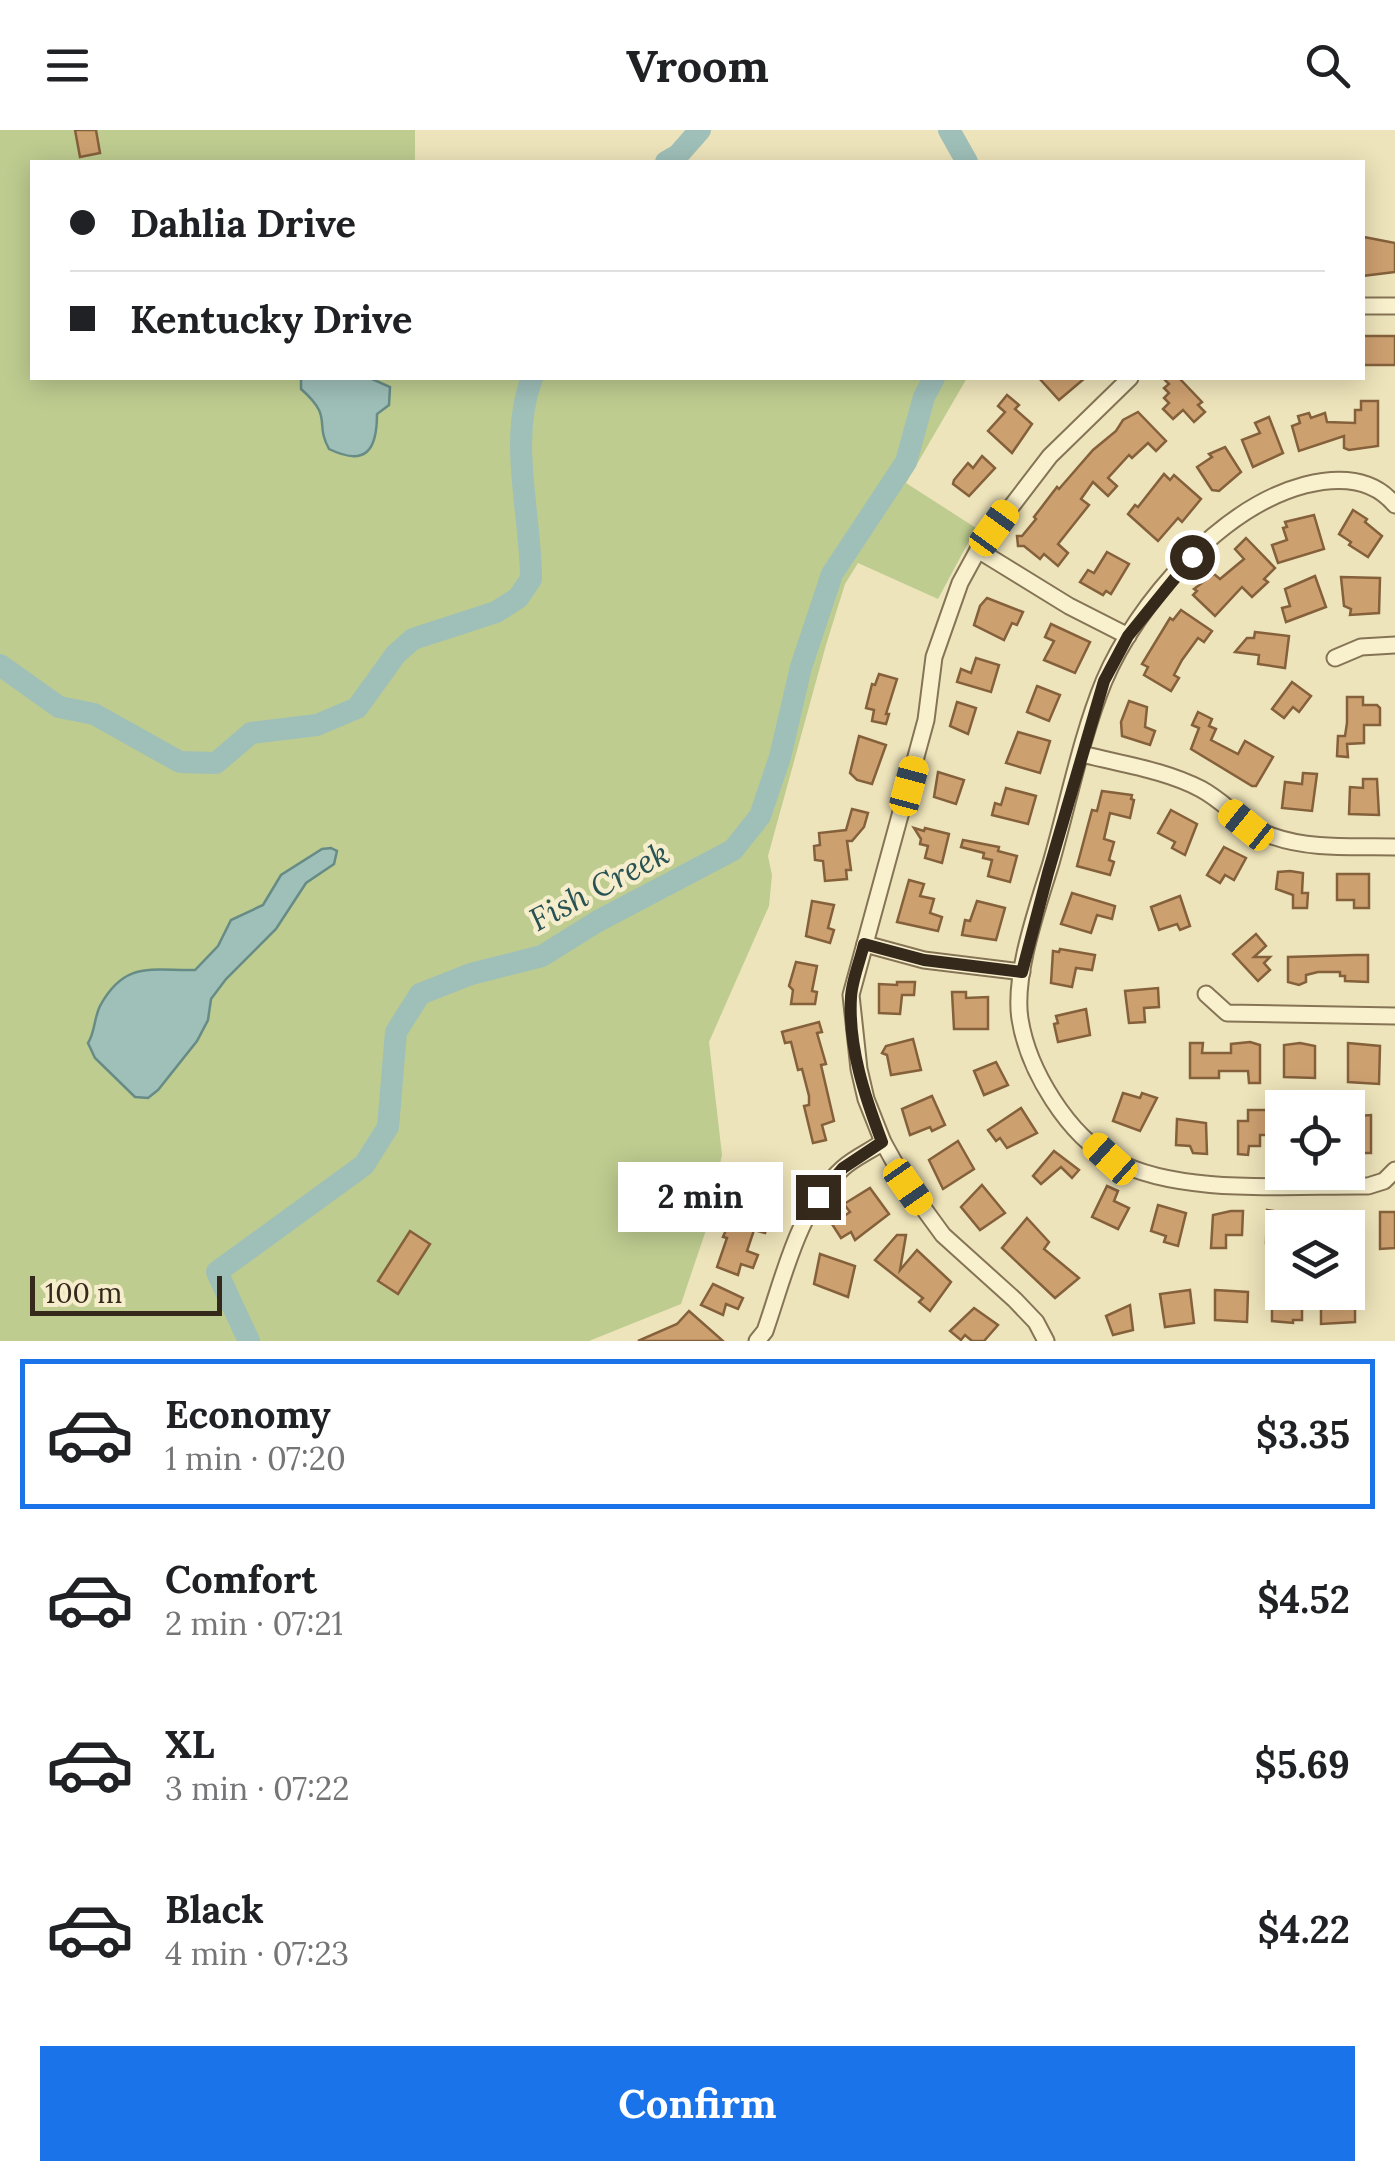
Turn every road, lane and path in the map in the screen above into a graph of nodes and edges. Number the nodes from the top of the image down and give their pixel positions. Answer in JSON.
{"nodes":[{"id":1,"x":1365,"y":306,"type":"edge"},
{"id":2,"x":1395,"y":306,"type":"edge"},
{"id":3,"x":1128,"y":380,"type":"edge"},
{"id":4,"x":1391,"y":500,"type":"edge"},
{"id":5,"x":978,"y":550,"type":"junction"},
{"id":6,"x":1128,"y":636,"type":"junction"},
{"id":7,"x":1395,"y":645,"type":"edge"},
{"id":8,"x":1335,"y":658,"type":"dead end"},
{"id":9,"x":1082,"y":754,"type":"junction"},
{"id":10,"x":1395,"y":847,"type":"edge"},
{"id":11,"x":864,"y":944,"type":"junction"},
{"id":12,"x":1022,"y":972,"type":"junction"},
{"id":13,"x":1206,"y":994,"type":"dead end"},
{"id":14,"x":1395,"y":1016,"type":"edge"},
{"id":15,"x":882,"y":1142,"type":"junction"},
{"id":16,"x":1395,"y":1170,"type":"edge"},
{"id":17,"x":757,"y":1341,"type":"edge"},
{"id":18,"x":1046,"y":1341,"type":"edge"}],
"edges":[{"from":1,"to":2,"type":"street"},
{"from":3,"to":5,"type":"street"},
{"from":4,"to":6,"type":"street"},
{"from":5,"to":6,"type":"street"},
{"from":5,"to":11,"type":"street"},
{"from":6,"to":9,"type":"street"},
{"from":7,"to":8,"type":"street"},
{"from":9,"to":10,"type":"street"},
{"from":9,"to":12,"type":"street"},
{"from":11,"to":12,"type":"street"},
{"from":11,"to":15,"type":"street"},
{"from":12,"to":16,"type":"street"},
{"from":13,"to":14,"type":"street"},
{"from":15,"to":17,"type":"street"},
{"from":15,"to":18,"type":"street"}]}
